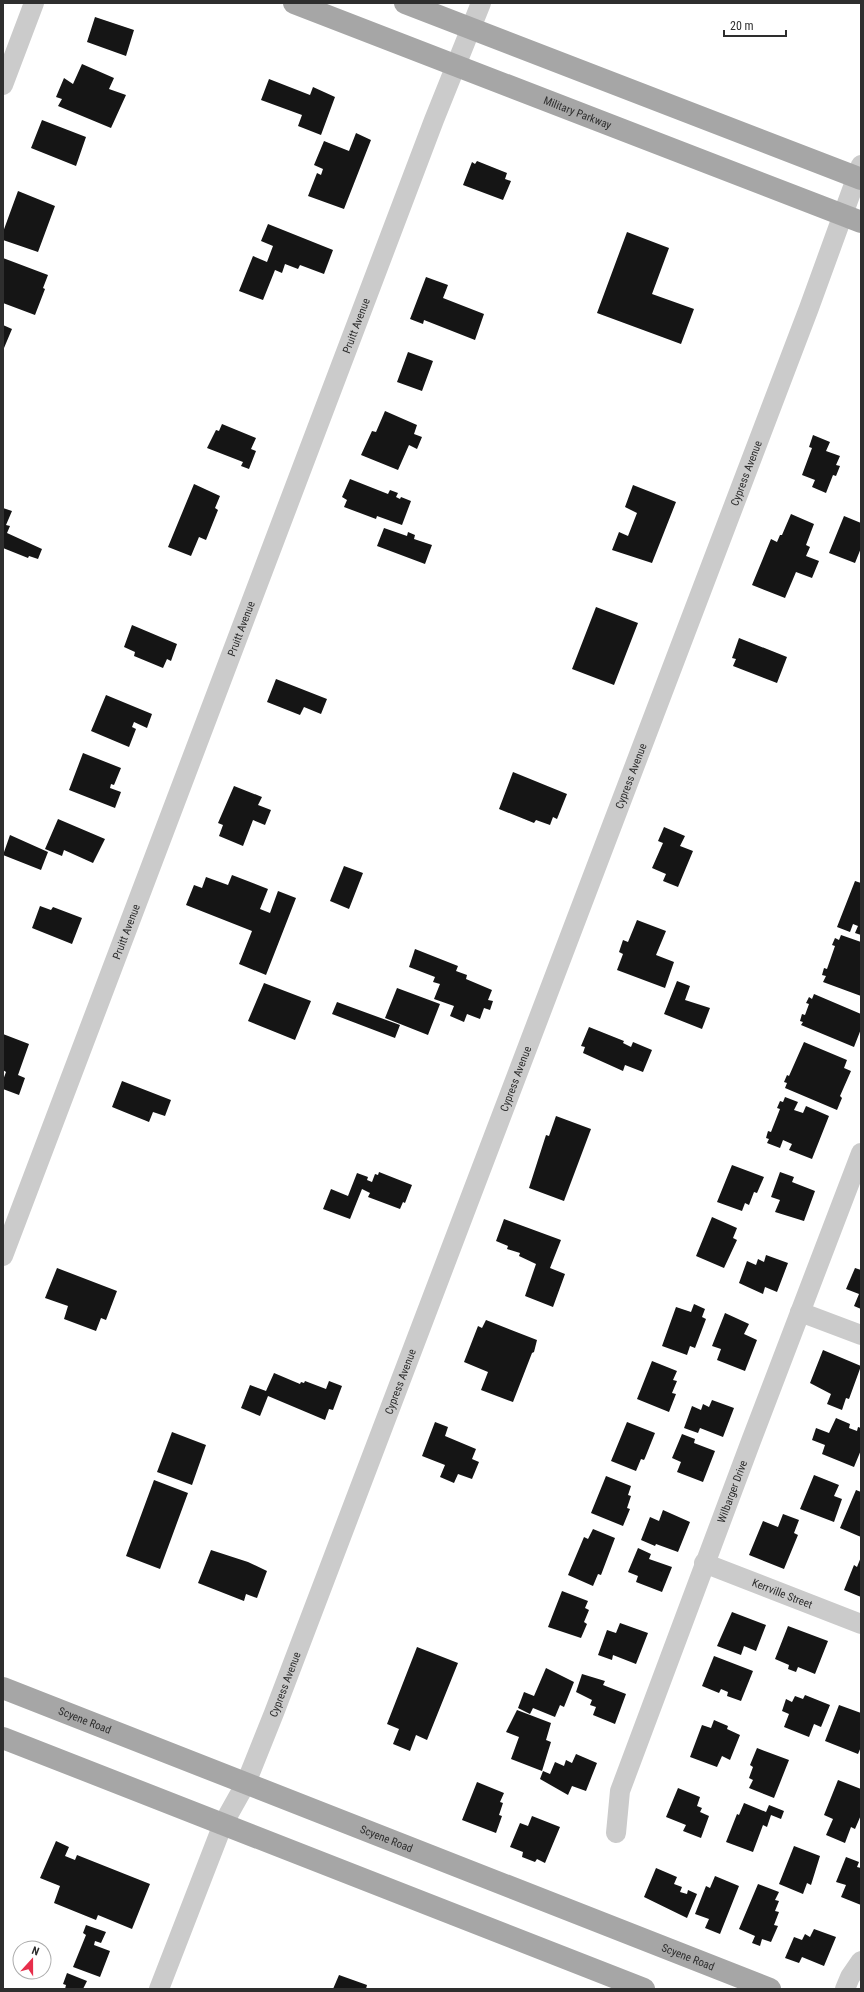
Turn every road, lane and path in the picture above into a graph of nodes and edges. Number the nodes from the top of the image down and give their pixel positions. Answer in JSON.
{"nodes":[{"id":1,"x":34,"y":3,"type":"edge"},
{"id":2,"x":294,"y":3,"type":"edge"},
{"id":3,"x":405,"y":3,"type":"edge"},
{"id":4,"x":481,"y":3,"type":"edge"},
{"id":5,"x":470,"y":28,"type":"junction"},
{"id":6,"x":456,"y":65,"type":"junction"},
{"id":7,"x":3,"y":85,"type":"edge"},
{"id":8,"x":860,"y":174,"type":"edge"},
{"id":9,"x":852,"y":219,"type":"edge"},
{"id":10,"x":861,"y":1153,"type":"edge"},
{"id":11,"x":3,"y":1256,"type":"edge"},
{"id":12,"x":800,"y":1312,"type":"junction"},
{"id":13,"x":861,"y":1335,"type":"edge"},
{"id":14,"x":704,"y":1563,"type":"junction"},
{"id":15,"x":861,"y":1624,"type":"edge"},
{"id":16,"x":3,"y":1688,"type":"edge"},
{"id":17,"x":3,"y":1738,"type":"edge"},
{"id":18,"x":246,"y":1783,"type":"junction"},
{"id":19,"x":223,"y":1824,"type":"junction"},
{"id":20,"x":616,"y":1833,"type":"dead end"},
{"id":21,"x":861,"y":1961,"type":"edge"},
{"id":22,"x":159,"y":1989,"type":"edge"},
{"id":23,"x":644,"y":1989,"type":"edge"},
{"id":24,"x":770,"y":1989,"type":"edge"},
{"id":25,"x":845,"y":1989,"type":"edge"}],
"edges":[{"from":1,"to":7,"type":"street"},
{"from":2,"to":6,"type":"main road","name":"Military Parkway"},
{"from":3,"to":5,"type":"main road"},
{"from":4,"to":5,"type":"street","name":"Pruitt Avenue"},
{"from":5,"to":6,"type":"street","name":"Pruitt Avenue"},
{"from":5,"to":8,"type":"main road"},
{"from":6,"to":9,"type":"main road","name":"Military Parkway"},
{"from":6,"to":11,"type":"street","name":"Pruitt Avenue"},
{"from":8,"to":9,"type":"street","name":"Cypress Avenue"},
{"from":9,"to":18,"type":"street","name":"Cypress Avenue"},
{"from":10,"to":12,"type":"street","name":"Wilbarger Drive"},
{"from":12,"to":13,"type":"street"},
{"from":12,"to":14,"type":"street","name":"Wilbarger Drive"},
{"from":14,"to":15,"type":"street","name":"Kerrville Street"},
{"from":14,"to":20,"type":"street","name":"Wilbarger Drive"},
{"from":16,"to":18,"type":"main road","name":"Scyene Road"},
{"from":17,"to":19,"type":"main road"},
{"from":18,"to":19,"type":"street","name":"Cypress Avenue"},
{"from":18,"to":24,"type":"main road","name":"Scyene Road"},
{"from":19,"to":22,"type":"street","name":"Cypress Avenue"},
{"from":19,"to":23,"type":"main road"},
{"from":21,"to":25,"type":"street"}]}
